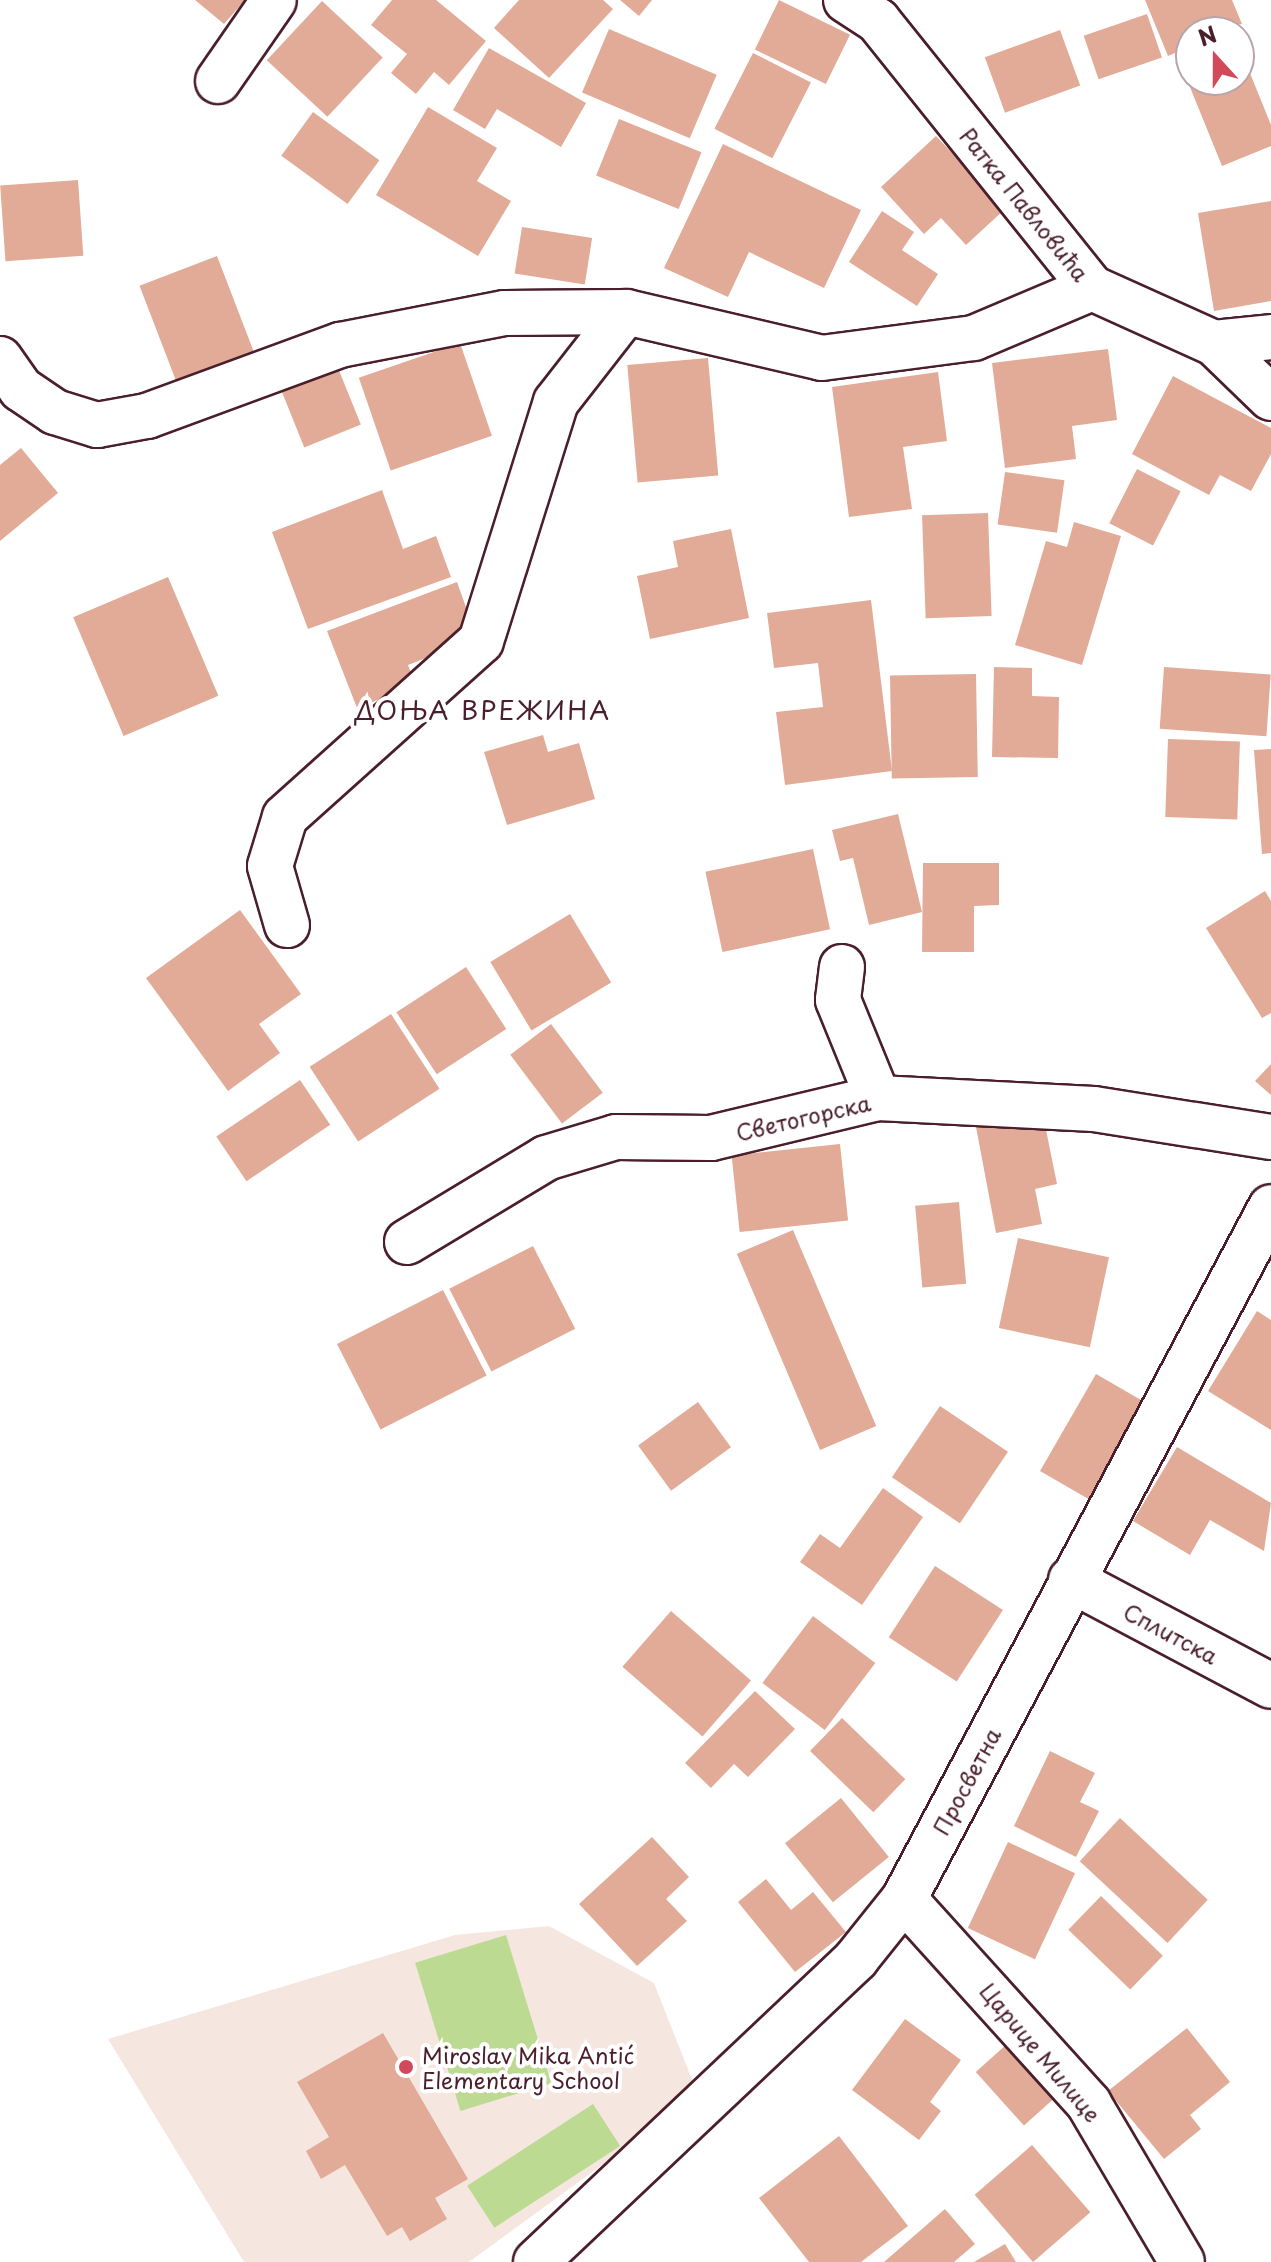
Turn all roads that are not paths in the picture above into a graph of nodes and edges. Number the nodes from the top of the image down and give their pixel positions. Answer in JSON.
{"nodes":[{"id":1,"x":274,"y":0,"type":"edge"},
{"id":2,"x":869,"y":7,"type":"edge"},
{"id":3,"x":218,"y":81,"type":"dead end"},
{"id":4,"x":1092,"y":288,"type":"junction"},
{"id":5,"x":626,"y":312,"type":"junction"},
{"id":6,"x":1271,"y":337,"type":"edge"},
{"id":7,"x":1214,"y":343,"type":"junction"},
{"id":8,"x":0,"y":359,"type":"edge"},
{"id":9,"x":1271,"y":398,"type":"edge"},
{"id":10,"x":287,"y":925,"type":"dead end"},
{"id":11,"x":842,"y":967,"type":"dead end"},
{"id":12,"x":878,"y":1098,"type":"junction"},
{"id":13,"x":1271,"y":1137,"type":"edge"},
{"id":14,"x":1271,"y":1207,"type":"edge"},
{"id":15,"x":407,"y":1242,"type":"dead end"},
{"id":16,"x":1071,"y":1580,"type":"junction"},
{"id":17,"x":1271,"y":1686,"type":"edge"},
{"id":18,"x":904,"y":1899,"type":"junction"},
{"id":19,"x":536,"y":2262,"type":"edge"},
{"id":20,"x":1182,"y":2262,"type":"edge"}],
"edges":[{"from":1,"to":3,"type":"street"},
{"from":2,"to":4,"type":"street","name":"Ратка Павловића"},
{"from":4,"to":5,"type":"street"},
{"from":4,"to":7,"type":"street","name":"Ратка Павловића"},
{"from":5,"to":8,"type":"street"},
{"from":5,"to":10,"type":"street"},
{"from":6,"to":7,"type":"street"},
{"from":7,"to":9,"type":"street","name":"Ратка Павловића"},
{"from":11,"to":12,"type":"street"},
{"from":12,"to":13,"type":"street","name":"Светогорска"},
{"from":12,"to":15,"type":"street","name":"Светогорска"},
{"from":14,"to":16,"type":"street","name":"Просветна"},
{"from":16,"to":17,"type":"street","name":"Сплитска"},
{"from":16,"to":18,"type":"street","name":"Просветна"},
{"from":18,"to":19,"type":"street","name":"Просветна"},
{"from":18,"to":20,"type":"street","name":"Царице Милице"}]}
